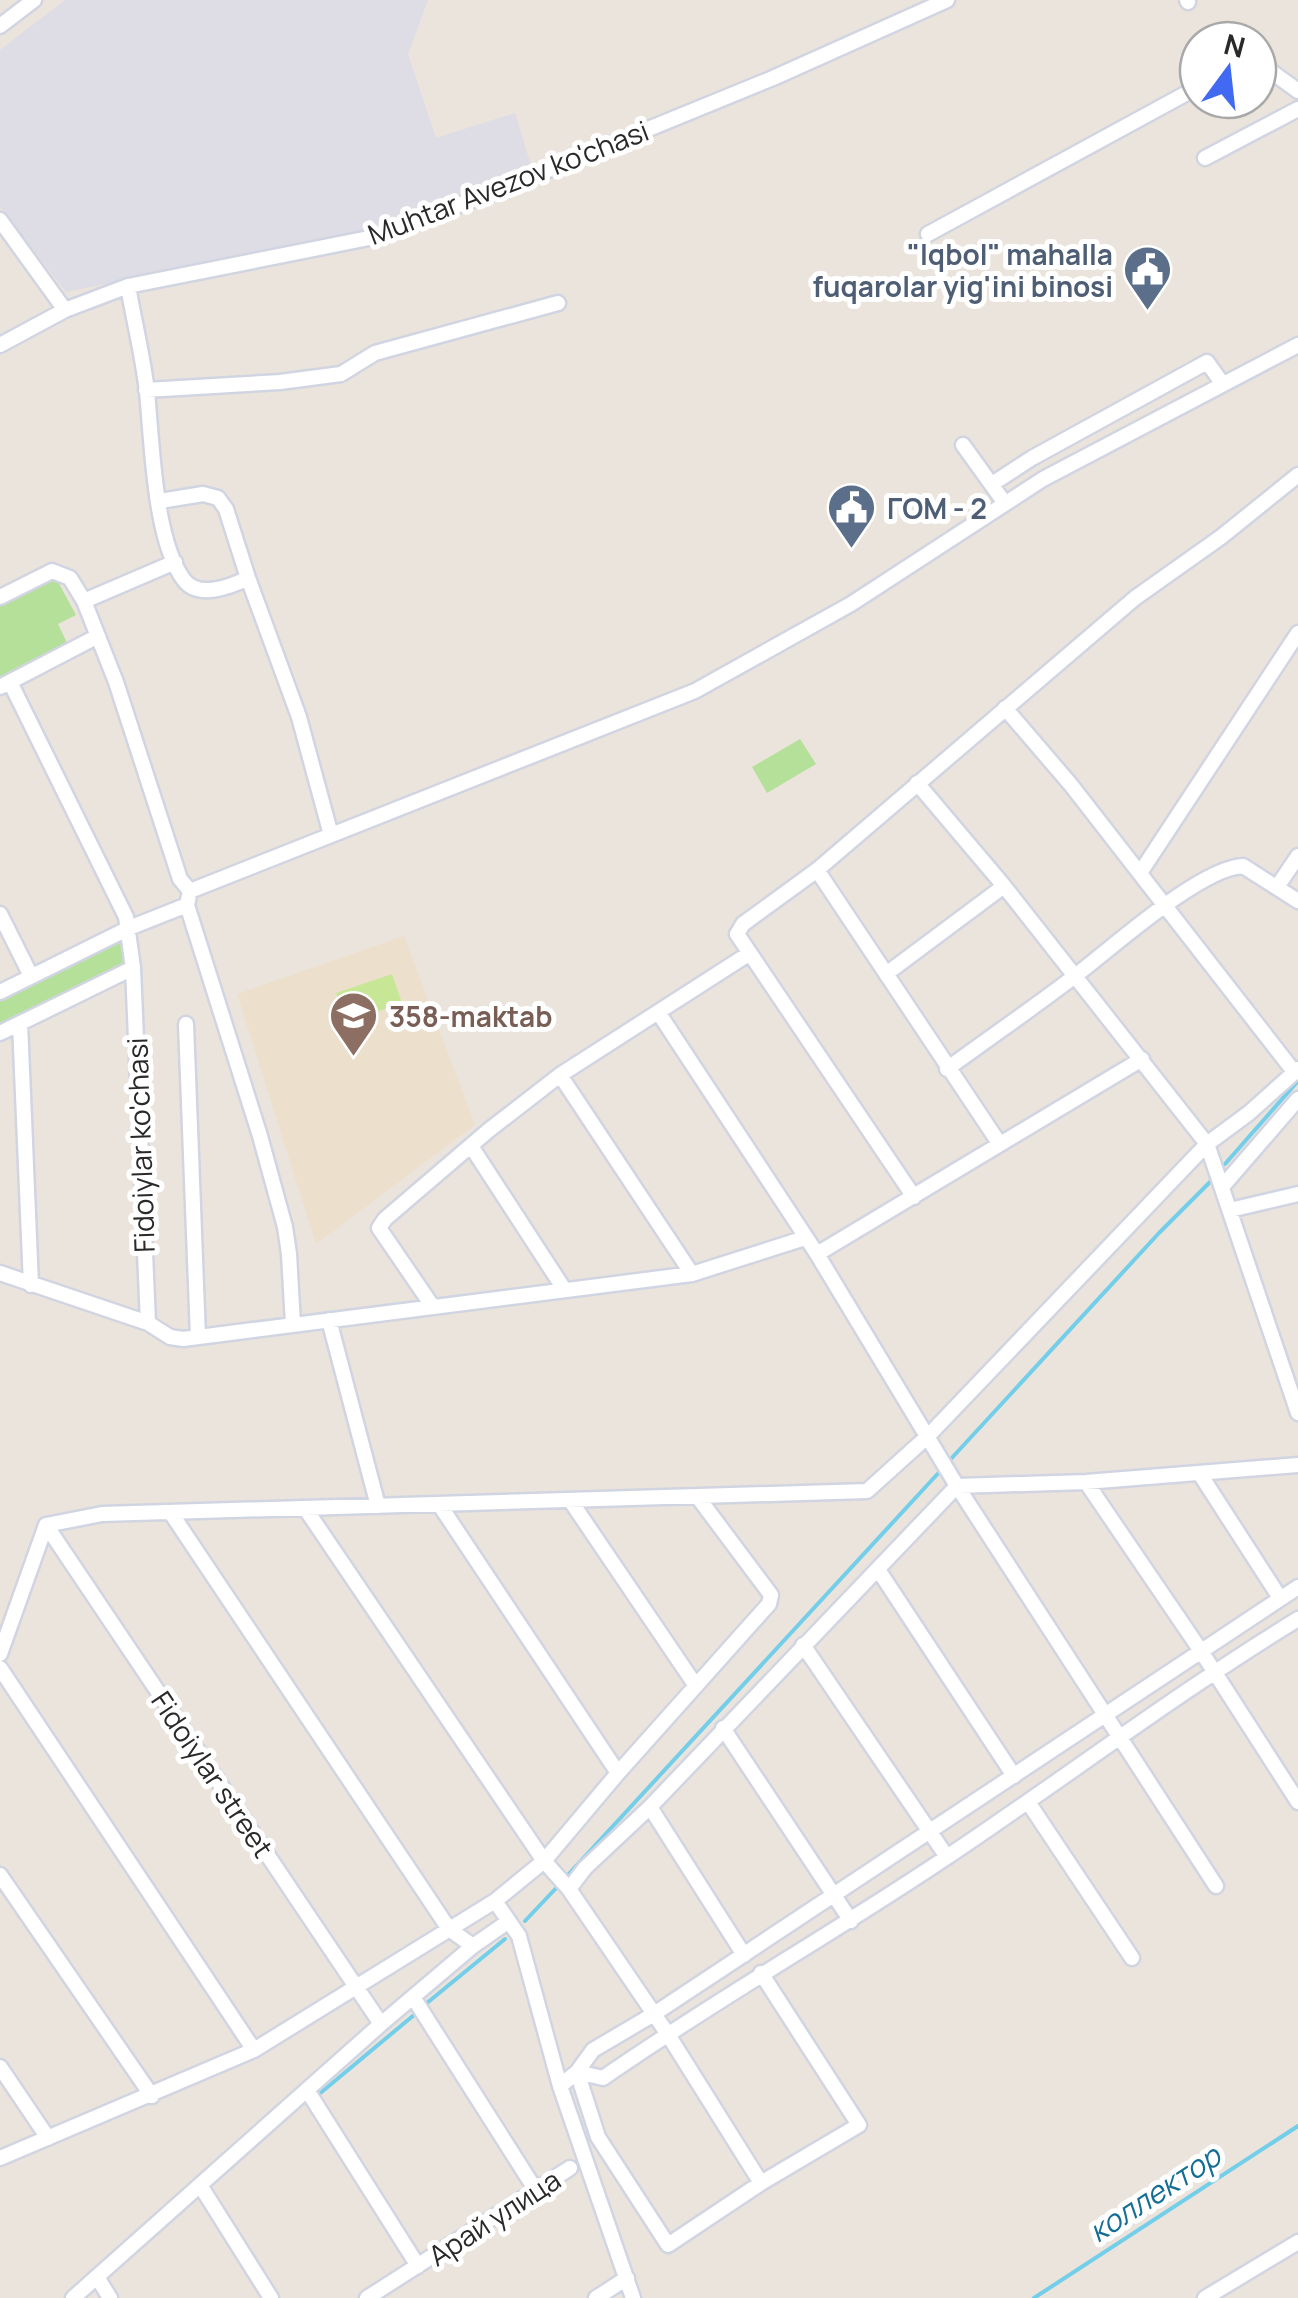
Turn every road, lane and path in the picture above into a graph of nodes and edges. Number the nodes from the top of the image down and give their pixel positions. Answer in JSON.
{"nodes":[{"id":1,"x":34,"y":0,"type":"edge"},
{"id":2,"x":947,"y":0,"type":"edge"},
{"id":3,"x":0,"y":26,"type":"edge"},
{"id":4,"x":1178,"y":98,"type":"edge"},
{"id":5,"x":1298,"y":108,"type":"edge"},
{"id":6,"x":1205,"y":158,"type":"dead end"},
{"id":7,"x":0,"y":220,"type":"edge"},
{"id":8,"x":928,"y":234,"type":"dead end"},
{"id":9,"x":128,"y":286,"type":"junction"},
{"id":10,"x":558,"y":304,"type":"dead end"},
{"id":11,"x":65,"y":310,"type":"junction"},
{"id":12,"x":0,"y":345,"type":"edge"},
{"id":13,"x":1298,"y":346,"type":"edge"},
{"id":14,"x":1222,"y":383,"type":"junction"},
{"id":15,"x":146,"y":390,"type":"junction"},
{"id":16,"x":963,"y":445,"type":"dead end"},
{"id":17,"x":1298,"y":475,"type":"edge"},
{"id":18,"x":992,"y":484,"type":"junction"},
{"id":19,"x":160,"y":501,"type":"junction"},
{"id":20,"x":1004,"y":502,"type":"junction"},
{"id":21,"x":176,"y":562,"type":"junction"},
{"id":22,"x":248,"y":578,"type":"junction"},
{"id":23,"x":0,"y":596,"type":"edge"},
{"id":24,"x":84,"y":601,"type":"junction"},
{"id":25,"x":1298,"y":634,"type":"edge"},
{"id":26,"x":98,"y":636,"type":"junction"},
{"id":27,"x":5,"y":685,"type":"edge"},
{"id":28,"x":1005,"y":708,"type":"junction"},
{"id":29,"x":917,"y":783,"type":"junction"},
{"id":30,"x":331,"y":835,"type":"junction"},
{"id":31,"x":1298,"y":856,"type":"edge"},
{"id":32,"x":817,"y":870,"type":"junction"},
{"id":33,"x":1140,"y":872,"type":"junction"},
{"id":34,"x":1004,"y":886,"type":"junction"},
{"id":35,"x":1278,"y":887,"type":"junction"},
{"id":36,"x":188,"y":898,"type":"junction"},
{"id":37,"x":1298,"y":901,"type":"edge"},
{"id":38,"x":1164,"y":906,"type":"junction"},
{"id":39,"x":0,"y":914,"type":"edge"},
{"id":40,"x":128,"y":928,"type":"junction"},
{"id":41,"x":750,"y":954,"type":"junction"},
{"id":42,"x":133,"y":968,"type":"junction"},
{"id":43,"x":886,"y":974,"type":"junction"},
{"id":44,"x":31,"y":976,"type":"junction"},
{"id":45,"x":1074,"y":977,"type":"junction"},
{"id":46,"x":0,"y":992,"type":"edge"},
{"id":47,"x":658,"y":1012,"type":"junction"},
{"id":48,"x":20,"y":1023,"type":"junction"},
{"id":49,"x":186,"y":1024,"type":"dead end"},
{"id":50,"x":0,"y":1033,"type":"edge"},
{"id":51,"x":1142,"y":1059,"type":"junction"},
{"id":52,"x":947,"y":1069,"type":"junction"},
{"id":53,"x":1296,"y":1071,"type":"edge"},
{"id":54,"x":560,"y":1075,"type":"junction"},
{"id":55,"x":1298,"y":1098,"type":"edge"},
{"id":56,"x":999,"y":1143,"type":"junction"},
{"id":57,"x":1207,"y":1144,"type":"junction"},
{"id":58,"x":471,"y":1146,"type":"junction"},
{"id":59,"x":1222,"y":1187,"type":"junction"},
{"id":60,"x":1298,"y":1194,"type":"edge"},
{"id":61,"x":914,"y":1197,"type":"junction"},
{"id":62,"x":1230,"y":1210,"type":"junction"},
{"id":63,"x":805,"y":1238,"type":"junction"},
{"id":64,"x":817,"y":1254,"type":"junction"},
{"id":65,"x":0,"y":1273,"type":"edge"},
{"id":66,"x":692,"y":1274,"type":"junction"},
{"id":67,"x":32,"y":1285,"type":"junction"},
{"id":68,"x":564,"y":1289,"type":"junction"},
{"id":69,"x":433,"y":1307,"type":"junction"},
{"id":70,"x":329,"y":1320,"type":"junction"},
{"id":71,"x":148,"y":1323,"type":"junction"},
{"id":72,"x":293,"y":1324,"type":"junction"},
{"id":73,"x":198,"y":1337,"type":"junction"},
{"id":74,"x":1298,"y":1413,"type":"edge"},
{"id":75,"x":928,"y":1436,"type":"junction"},
{"id":76,"x":1298,"y":1466,"type":"edge"},
{"id":77,"x":1200,"y":1474,"type":"junction"},
{"id":78,"x":1086,"y":1482,"type":"junction"},
{"id":79,"x":957,"y":1486,"type":"junction"},
{"id":80,"x":697,"y":1496,"type":"junction"},
{"id":81,"x":570,"y":1500,"type":"junction"},
{"id":82,"x":439,"y":1504,"type":"junction"},
{"id":83,"x":378,"y":1506,"type":"junction"},
{"id":84,"x":305,"y":1508,"type":"junction"},
{"id":85,"x":171,"y":1512,"type":"junction"},
{"id":86,"x":46,"y":1525,"type":"junction"},
{"id":87,"x":879,"y":1571,"type":"junction"},
{"id":88,"x":1297,"y":1589,"type":"edge"},
{"id":89,"x":1280,"y":1598,"type":"junction"},
{"id":90,"x":1298,"y":1619,"type":"edge"},
{"id":91,"x":803,"y":1645,"type":"junction"},
{"id":92,"x":1202,"y":1651,"type":"junction"},
{"id":93,"x":0,"y":1654,"type":"edge"},
{"id":94,"x":0,"y":1668,"type":"edge"},
{"id":95,"x":1213,"y":1671,"type":"junction"},
{"id":96,"x":696,"y":1686,"type":"junction"},
{"id":97,"x":1106,"y":1714,"type":"junction"},
{"id":98,"x":723,"y":1728,"type":"junction"},
{"id":99,"x":1120,"y":1736,"type":"junction"},
{"id":100,"x":618,"y":1773,"type":"junction"},
{"id":101,"x":1014,"y":1776,"type":"junction"},
{"id":102,"x":1028,"y":1802,"type":"junction"},
{"id":103,"x":1298,"y":1802,"type":"edge"},
{"id":104,"x":650,"y":1807,"type":"junction"},
{"id":105,"x":930,"y":1831,"type":"junction"},
{"id":106,"x":948,"y":1857,"type":"junction"},
{"id":107,"x":544,"y":1862,"type":"junction"},
{"id":108,"x":0,"y":1875,"type":"edge"},
{"id":109,"x":1216,"y":1886,"type":"dead end"},
{"id":110,"x":569,"y":1889,"type":"junction"},
{"id":111,"x":833,"y":1896,"type":"junction"},
{"id":112,"x":496,"y":1901,"type":"junction"},
{"id":113,"x":509,"y":1921,"type":"junction"},
{"id":114,"x":851,"y":1921,"type":"junction"},
{"id":115,"x":449,"y":1929,"type":"junction"},
{"id":116,"x":473,"y":1946,"type":"junction"},
{"id":117,"x":744,"y":1954,"type":"junction"},
{"id":118,"x":1132,"y":1958,"type":"dead end"},
{"id":119,"x":761,"y":1974,"type":"junction"},
{"id":120,"x":356,"y":1987,"type":"junction"},
{"id":121,"x":413,"y":1997,"type":"junction"},
{"id":122,"x":654,"y":2014,"type":"junction"},
{"id":123,"x":380,"y":2024,"type":"junction"},
{"id":124,"x":667,"y":2033,"type":"junction"},
{"id":125,"x":254,"y":2050,"type":"junction"},
{"id":126,"x":0,"y":2066,"type":"edge"},
{"id":127,"x":577,"y":2072,"type":"junction"},
{"id":128,"x":560,"y":2086,"type":"junction"},
{"id":129,"x":307,"y":2090,"type":"junction"},
{"id":130,"x":152,"y":2096,"type":"junction"},
{"id":131,"x":48,"y":2138,"type":"junction"},
{"id":132,"x":0,"y":2158,"type":"edge"},
{"id":133,"x":570,"y":2168,"type":"dead end"},
{"id":134,"x":761,"y":2182,"type":"junction"},
{"id":135,"x":200,"y":2185,"type":"junction"},
{"id":136,"x":535,"y":2189,"type":"junction"},
{"id":137,"x":1298,"y":2242,"type":"edge"},
{"id":138,"x":418,"y":2266,"type":"junction"},
{"id":139,"x":97,"y":2278,"type":"junction"},
{"id":140,"x":626,"y":2278,"type":"junction"},
{"id":141,"x":73,"y":2298,"type":"edge"},
{"id":142,"x":110,"y":2298,"type":"edge"},
{"id":143,"x":270,"y":2298,"type":"edge"},
{"id":144,"x":367,"y":2298,"type":"edge"},
{"id":145,"x":596,"y":2298,"type":"edge"},
{"id":146,"x":633,"y":2298,"type":"edge"},
{"id":147,"x":1204,"y":2298,"type":"edge"}],
"edges":[{"from":1,"to":3,"type":"street"},
{"from":2,"to":9,"type":"street","name":"Muhtar Avezov ko'chasi"},
{"from":4,"to":8,"type":"street"},
{"from":5,"to":6,"type":"street"},
{"from":7,"to":11,"type":"street"},
{"from":9,"to":11,"type":"street","name":"Muhtar Avezov ko'chasi"},
{"from":9,"to":15,"type":"street"},
{"from":10,"to":15,"type":"street"},
{"from":11,"to":12,"type":"street","name":"Muhtar Avezov ko'chasi"},
{"from":13,"to":14,"type":"street"},
{"from":14,"to":18,"type":"street"},
{"from":14,"to":20,"type":"street"},
{"from":15,"to":19,"type":"street"},
{"from":16,"to":18,"type":"street"},
{"from":17,"to":28,"type":"street"},
{"from":18,"to":20,"type":"street"},
{"from":19,"to":21,"type":"street"},
{"from":19,"to":22,"type":"street"},
{"from":20,"to":30,"type":"street"},
{"from":21,"to":22,"type":"street"},
{"from":21,"to":24,"type":"street"},
{"from":22,"to":30,"type":"street"},
{"from":23,"to":24,"type":"street"},
{"from":24,"to":26,"type":"street"},
{"from":25,"to":33,"type":"street"},
{"from":26,"to":27,"type":"street"},
{"from":26,"to":36,"type":"street"},
{"from":27,"to":40,"type":"street","name":"Fidoiylar ko'chasi"},
{"from":28,"to":29,"type":"street"},
{"from":28,"to":33,"type":"street"},
{"from":29,"to":32,"type":"street"},
{"from":29,"to":34,"type":"street"},
{"from":30,"to":36,"type":"street"},
{"from":31,"to":35,"type":"street"},
{"from":32,"to":41,"type":"street"},
{"from":32,"to":43,"type":"street"},
{"from":33,"to":38,"type":"street"},
{"from":34,"to":43,"type":"street"},
{"from":34,"to":45,"type":"street"},
{"from":35,"to":37,"type":"street"},
{"from":35,"to":38,"type":"street"},
{"from":36,"to":40,"type":"street"},
{"from":36,"to":72,"type":"street"},
{"from":38,"to":45,"type":"street"},
{"from":38,"to":53,"type":"street"},
{"from":39,"to":44,"type":"street"},
{"from":40,"to":42,"type":"street","name":"Fidoiylar ko'chasi"},
{"from":40,"to":44,"type":"street"},
{"from":41,"to":47,"type":"street"},
{"from":41,"to":61,"type":"street"},
{"from":42,"to":48,"type":"street"},
{"from":42,"to":71,"type":"street","name":"Fidoiylar ko'chasi"},
{"from":43,"to":52,"type":"street"},
{"from":44,"to":46,"type":"street"},
{"from":45,"to":51,"type":"street"},
{"from":45,"to":52,"type":"street"},
{"from":47,"to":54,"type":"street"},
{"from":47,"to":63,"type":"street"},
{"from":48,"to":50,"type":"street"},
{"from":48,"to":67,"type":"street"},
{"from":49,"to":73,"type":"street","name":"Fidoiylar ko'chasi"},
{"from":51,"to":56,"type":"street"},
{"from":51,"to":57,"type":"street"},
{"from":52,"to":56,"type":"street"},
{"from":53,"to":57,"type":"street"},
{"from":54,"to":58,"type":"street"},
{"from":54,"to":66,"type":"street"},
{"from":55,"to":59,"type":"street"},
{"from":56,"to":61,"type":"street"},
{"from":57,"to":59,"type":"street"},
{"from":57,"to":75,"type":"street"},
{"from":58,"to":68,"type":"street"},
{"from":58,"to":69,"type":"street"},
{"from":59,"to":62,"type":"street"},
{"from":60,"to":62,"type":"street"},
{"from":61,"to":64,"type":"street"},
{"from":62,"to":74,"type":"street"},
{"from":63,"to":64,"type":"street"},
{"from":63,"to":66,"type":"street"},
{"from":64,"to":75,"type":"street"},
{"from":65,"to":67,"type":"street"},
{"from":66,"to":68,"type":"street"},
{"from":67,"to":71,"type":"street"},
{"from":68,"to":69,"type":"street"},
{"from":69,"to":70,"type":"street"},
{"from":70,"to":72,"type":"street"},
{"from":70,"to":83,"type":"street"},
{"from":71,"to":73,"type":"street"},
{"from":72,"to":73,"type":"street"},
{"from":75,"to":79,"type":"street"},
{"from":75,"to":80,"type":"street"},
{"from":76,"to":77,"type":"street"},
{"from":77,"to":78,"type":"street"},
{"from":77,"to":89,"type":"street"},
{"from":78,"to":79,"type":"street"},
{"from":78,"to":92,"type":"street"},
{"from":79,"to":87,"type":"street"},
{"from":79,"to":97,"type":"street"},
{"from":80,"to":81,"type":"street"},
{"from":80,"to":96,"type":"street"},
{"from":81,"to":82,"type":"street"},
{"from":81,"to":96,"type":"street"},
{"from":82,"to":83,"type":"street"},
{"from":82,"to":100,"type":"street"},
{"from":83,"to":84,"type":"street"},
{"from":84,"to":85,"type":"street"},
{"from":84,"to":107,"type":"street"},
{"from":85,"to":86,"type":"street"},
{"from":85,"to":115,"type":"street"},
{"from":86,"to":93,"type":"street"},
{"from":86,"to":120,"type":"street","name":"Fidoiylar street"},
{"from":87,"to":91,"type":"street"},
{"from":87,"to":101,"type":"street"},
{"from":88,"to":89,"type":"street"},
{"from":89,"to":92,"type":"street"},
{"from":90,"to":95,"type":"street"},
{"from":91,"to":98,"type":"street"},
{"from":91,"to":105,"type":"street"},
{"from":92,"to":95,"type":"street"},
{"from":92,"to":97,"type":"street"},
{"from":94,"to":125,"type":"street"},
{"from":95,"to":99,"type":"street"},
{"from":95,"to":103,"type":"street"},
{"from":96,"to":100,"type":"street"},
{"from":97,"to":99,"type":"street"},
{"from":97,"to":101,"type":"street"},
{"from":98,"to":104,"type":"street"},
{"from":98,"to":111,"type":"street"},
{"from":99,"to":102,"type":"street"},
{"from":99,"to":109,"type":"street"},
{"from":100,"to":107,"type":"street"},
{"from":101,"to":105,"type":"street"},
{"from":102,"to":106,"type":"street"},
{"from":102,"to":118,"type":"street"},
{"from":104,"to":110,"type":"street"},
{"from":104,"to":117,"type":"street"},
{"from":105,"to":106,"type":"street"},
{"from":105,"to":111,"type":"street"},
{"from":106,"to":114,"type":"street"},
{"from":107,"to":110,"type":"street"},
{"from":107,"to":112,"type":"street"},
{"from":108,"to":130,"type":"street"},
{"from":110,"to":122,"type":"street"},
{"from":111,"to":114,"type":"street"},
{"from":111,"to":117,"type":"street"},
{"from":112,"to":113,"type":"street"},
{"from":112,"to":115,"type":"street"},
{"from":113,"to":116,"type":"street"},
{"from":113,"to":128,"type":"street"},
{"from":114,"to":119,"type":"street"},
{"from":115,"to":116,"type":"street"},
{"from":115,"to":120,"type":"street"},
{"from":116,"to":121,"type":"street"},
{"from":117,"to":122,"type":"street"},
{"from":119,"to":124,"type":"street"},
{"from":119,"to":134,"type":"street"},
{"from":120,"to":123,"type":"street","name":"Fidoiylar street"},
{"from":120,"to":125,"type":"street"},
{"from":121,"to":123,"type":"street"},
{"from":121,"to":136,"type":"street"},
{"from":122,"to":124,"type":"street"},
{"from":122,"to":127,"type":"street"},
{"from":123,"to":129,"type":"street"},
{"from":124,"to":127,"type":"street"},
{"from":124,"to":134,"type":"street"},
{"from":125,"to":130,"type":"street"},
{"from":126,"to":131,"type":"street"},
{"from":127,"to":128,"type":"street"},
{"from":127,"to":134,"type":"street"},
{"from":128,"to":140,"type":"street"},
{"from":129,"to":135,"type":"street"},
{"from":129,"to":138,"type":"street"},
{"from":130,"to":131,"type":"street"},
{"from":131,"to":132,"type":"street"},
{"from":133,"to":136,"type":"street","name":"Арай улица"},
{"from":135,"to":139,"type":"street"},
{"from":135,"to":143,"type":"street"},
{"from":136,"to":138,"type":"street","name":"Арай улица"},
{"from":137,"to":147,"type":"street"},
{"from":138,"to":144,"type":"street","name":"Арай улица"},
{"from":139,"to":141,"type":"street"},
{"from":139,"to":142,"type":"street"},
{"from":140,"to":145,"type":"street"},
{"from":140,"to":146,"type":"street"}]}
